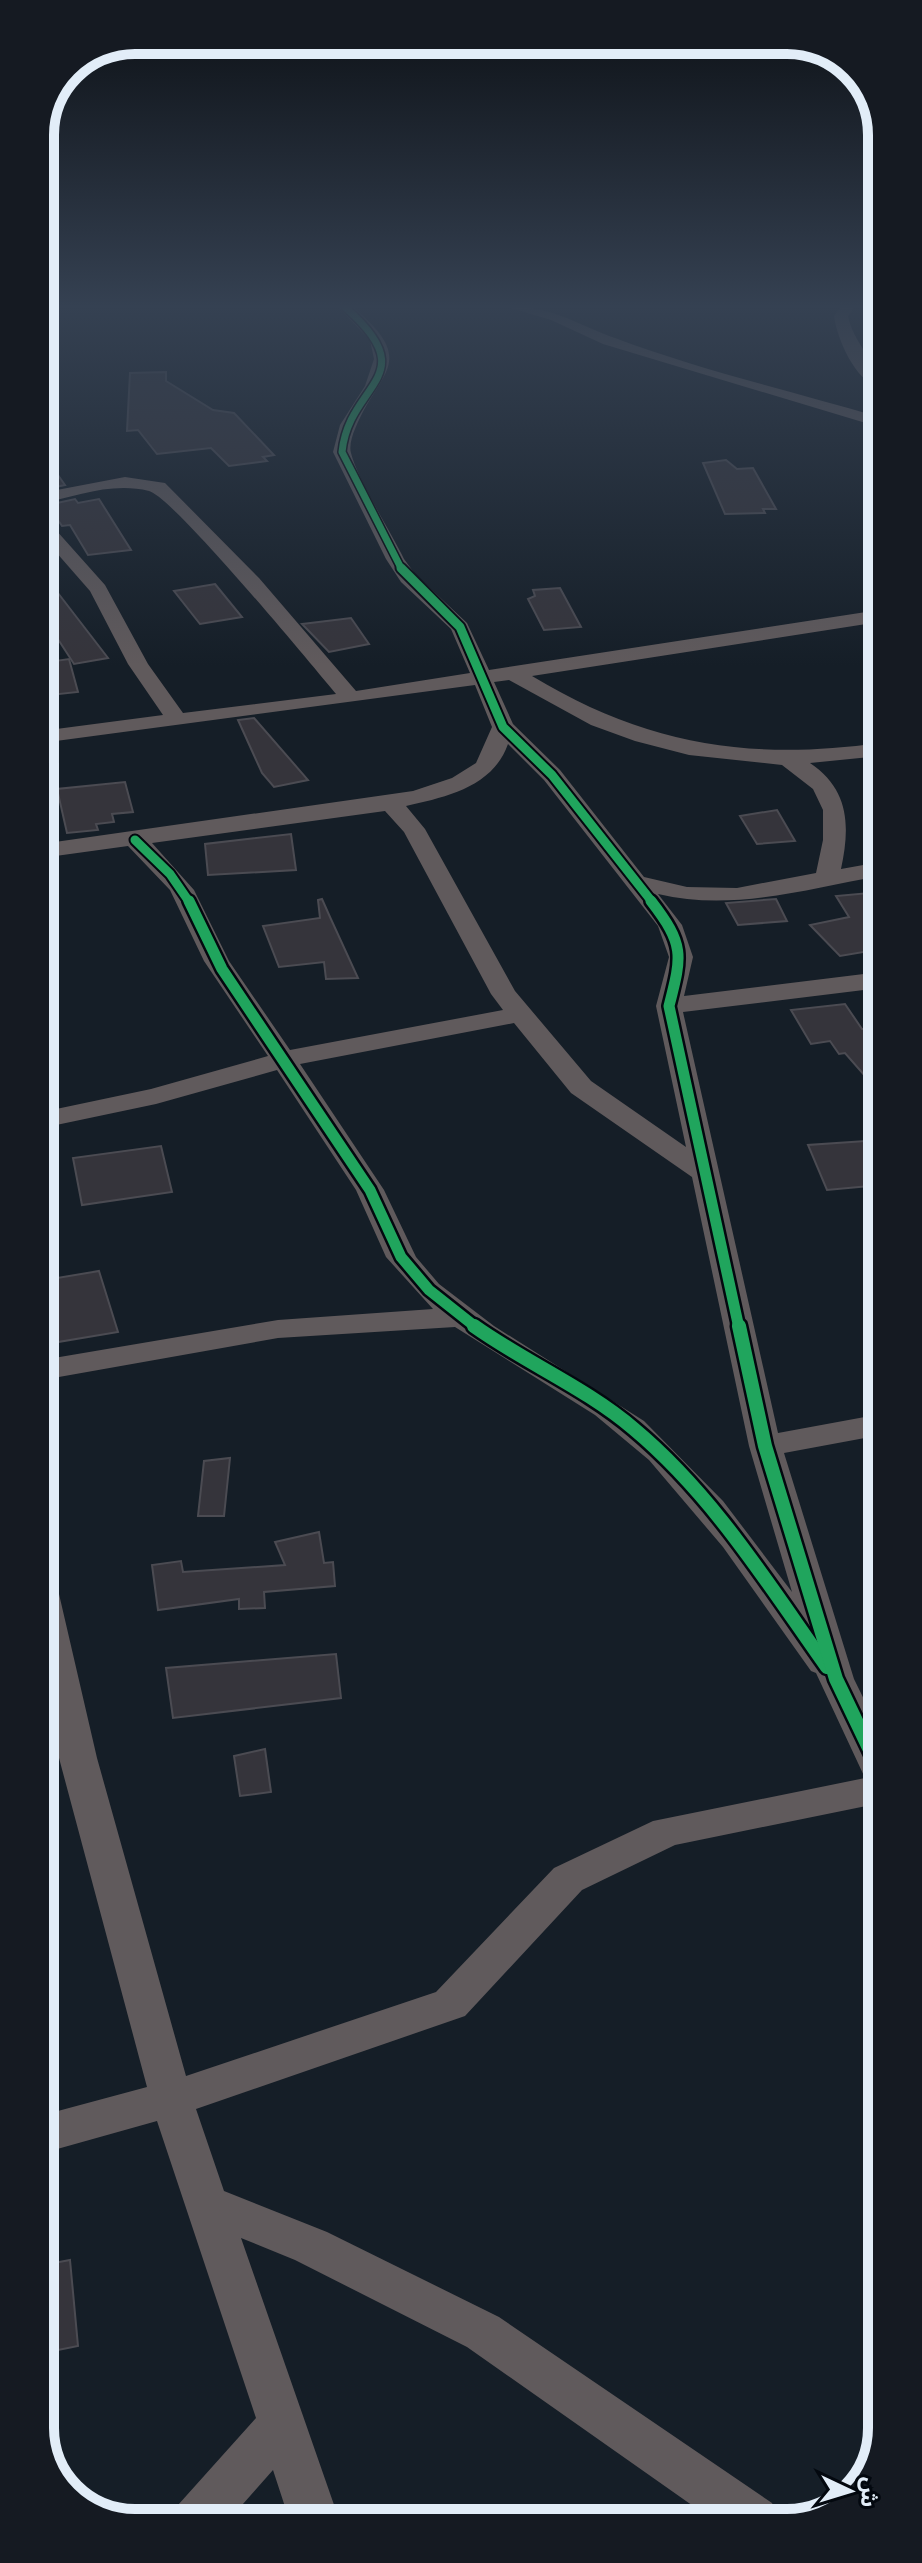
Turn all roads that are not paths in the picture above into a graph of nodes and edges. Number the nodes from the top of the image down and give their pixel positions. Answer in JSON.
{"nodes":[{"id":1,"x":348,"y":428,"type":"edge"},
{"id":2,"x":54,"y":494,"type":"edge"},
{"id":3,"x":54,"y":539,"type":"edge"},
{"id":4,"x":868,"y":618,"type":"edge"},
{"id":5,"x":513,"y":673,"type":"junction"},
{"id":6,"x":484,"y":678,"type":"junction"},
{"id":7,"x":351,"y":698,"type":"junction"},
{"id":8,"x":177,"y":720,"type":"junction"},
{"id":9,"x":503,"y":727,"type":"junction"},
{"id":10,"x":54,"y":735,"type":"edge"},
{"id":11,"x":868,"y":750,"type":"edge"},
{"id":12,"x":790,"y":760,"type":"junction"},
{"id":13,"x":391,"y":803,"type":"junction"},
{"id":14,"x":135,"y":840,"type":"junction"},
{"id":15,"x":54,"y":849,"type":"edge"},
{"id":16,"x":868,"y":871,"type":"edge"},
{"id":17,"x":827,"y":878,"type":"junction"},
{"id":18,"x":637,"y":882,"type":"junction"},
{"id":19,"x":868,"y":981,"type":"edge"},
{"id":20,"x":669,"y":1006,"type":"junction"},
{"id":21,"x":521,"y":1014,"type":"junction"},
{"id":22,"x":282,"y":1060,"type":"junction"},
{"id":23,"x":54,"y":1117,"type":"edge"},
{"id":24,"x":706,"y":1174,"type":"junction"},
{"id":25,"x":460,"y":1317,"type":"junction"},
{"id":26,"x":54,"y":1368,"type":"edge"},
{"id":27,"x":868,"y":1426,"type":"edge"},
{"id":28,"x":765,"y":1446,"type":"junction"},
{"id":29,"x":54,"y":1649,"type":"edge"},
{"id":30,"x":836,"y":1679,"type":"junction"},
{"id":31,"x":868,"y":1746,"type":"edge"},
{"id":32,"x":868,"y":1792,"type":"edge"},
{"id":33,"x":171,"y":2099,"type":"junction"},
{"id":34,"x":54,"y":2131,"type":"edge"},
{"id":35,"x":204,"y":2203,"type":"junction"},
{"id":36,"x":281,"y":2425,"type":"junction"},
{"id":37,"x":207,"y":2509,"type":"edge"},
{"id":38,"x":310,"y":2509,"type":"edge"},
{"id":39,"x":739,"y":2509,"type":"edge"}],
"edges":[{"from":1,"to":6,"type":"street"},
{"from":2,"to":7,"type":"street"},
{"from":3,"to":8,"type":"street"},
{"from":4,"to":5,"type":"street"},
{"from":5,"to":6,"type":"street"},
{"from":5,"to":12,"type":"street"},
{"from":6,"to":7,"type":"street"},
{"from":6,"to":9,"type":"street"},
{"from":7,"to":8,"type":"street"},
{"from":8,"to":10,"type":"street"},
{"from":9,"to":13,"type":"street"},
{"from":9,"to":18,"type":"street"},
{"from":11,"to":12,"type":"street"},
{"from":12,"to":17,"type":"street"},
{"from":13,"to":14,"type":"street"},
{"from":13,"to":21,"type":"street"},
{"from":14,"to":15,"type":"street"},
{"from":14,"to":22,"type":"street"},
{"from":16,"to":17,"type":"street"},
{"from":17,"to":18,"type":"street"},
{"from":18,"to":20,"type":"street"},
{"from":19,"to":20,"type":"street"},
{"from":20,"to":24,"type":"street"},
{"from":21,"to":22,"type":"street"},
{"from":21,"to":24,"type":"street"},
{"from":22,"to":23,"type":"street"},
{"from":22,"to":25,"type":"street"},
{"from":24,"to":28,"type":"street"},
{"from":25,"to":26,"type":"street"},
{"from":25,"to":30,"type":"street"},
{"from":27,"to":28,"type":"street"},
{"from":28,"to":30,"type":"street"},
{"from":29,"to":33,"type":"street"},
{"from":30,"to":31,"type":"street"},
{"from":32,"to":33,"type":"street"},
{"from":33,"to":34,"type":"street"},
{"from":33,"to":35,"type":"street"},
{"from":35,"to":36,"type":"street"},
{"from":35,"to":39,"type":"street"},
{"from":36,"to":37,"type":"street"},
{"from":36,"to":38,"type":"street"}]}
